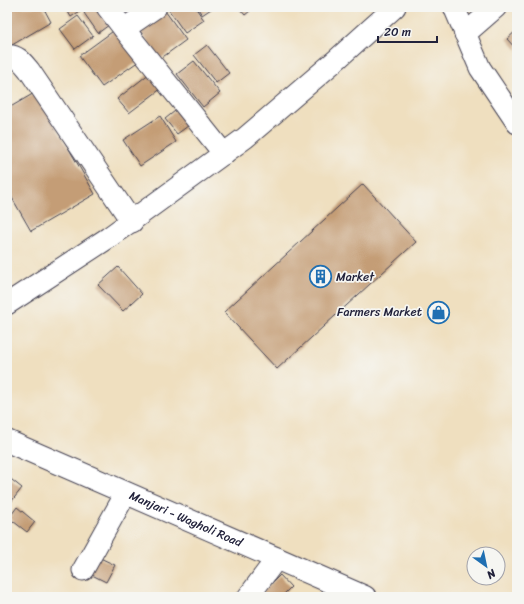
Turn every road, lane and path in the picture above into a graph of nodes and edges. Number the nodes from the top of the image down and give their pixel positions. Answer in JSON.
{"nodes":[{"id":1,"x":107,"y":7,"type":"edge"},
{"id":2,"x":156,"y":7,"type":"edge"},
{"id":3,"x":395,"y":7,"type":"edge"},
{"id":4,"x":454,"y":7,"type":"edge"},
{"id":5,"x":496,"y":7,"type":"edge"},
{"id":6,"x":124,"y":29,"type":"junction"},
{"id":7,"x":465,"y":34,"type":"junction"},
{"id":8,"x":7,"y":56,"type":"edge"},
{"id":9,"x":517,"y":123,"type":"edge"},
{"id":10,"x":224,"y":154,"type":"junction"},
{"id":11,"x":132,"y":222,"type":"junction"},
{"id":12,"x":7,"y":304,"type":"edge"},
{"id":13,"x":7,"y":441,"type":"edge"},
{"id":14,"x":126,"y":493,"type":"junction"},
{"id":15,"x":277,"y":558,"type":"junction"},
{"id":16,"x":83,"y":570,"type":"dead end"},
{"id":17,"x":517,"y":591,"type":"edge"},
{"id":18,"x":248,"y":597,"type":"edge"},
{"id":19,"x":366,"y":597,"type":"edge"},
{"id":20,"x":514,"y":597,"type":"edge"}],
"edges":[{"from":1,"to":6,"type":"street"},
{"from":2,"to":6,"type":"street"},
{"from":3,"to":10,"type":"street"},
{"from":4,"to":7,"type":"street"},
{"from":5,"to":7,"type":"street"},
{"from":6,"to":10,"type":"street"},
{"from":7,"to":9,"type":"street"},
{"from":8,"to":11,"type":"street"},
{"from":10,"to":11,"type":"street"},
{"from":11,"to":12,"type":"street"},
{"from":13,"to":14,"type":"main road","name":"Manjari - Wagholi Road"},
{"from":14,"to":15,"type":"main road","name":"Manjari - Wagholi Road"},
{"from":14,"to":16,"type":"street"},
{"from":15,"to":18,"type":"street"},
{"from":15,"to":19,"type":"main road","name":"Manjari - Wagholi Road"},
{"from":17,"to":20,"type":"path"}]}
